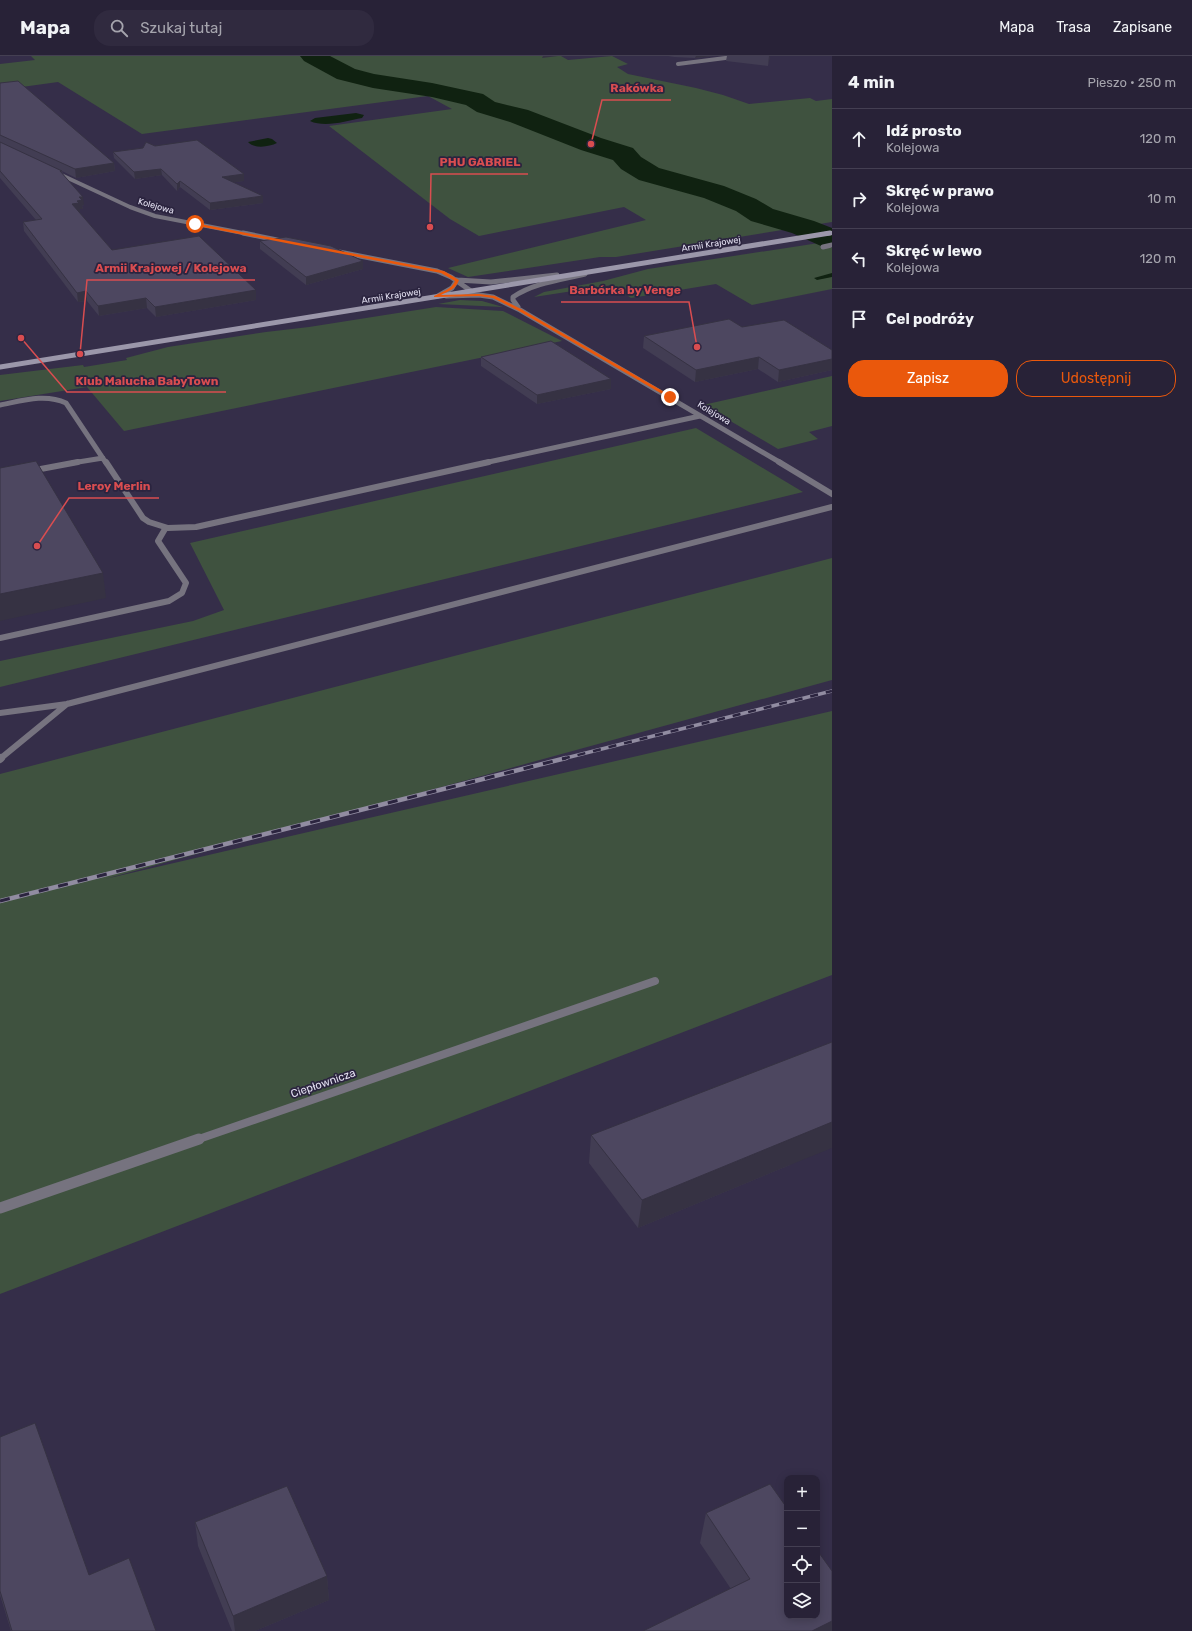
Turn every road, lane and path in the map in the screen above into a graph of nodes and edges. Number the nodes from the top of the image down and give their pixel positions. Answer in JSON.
{"nodes":[{"id":1,"x":741,"y":56,"type":"edge"},
{"id":2,"x":678,"y":64,"type":"dead end"},
{"id":3,"x":49,"y":170,"type":"edge"},
{"id":4,"x":831,"y":233,"type":"edge"},
{"id":5,"x":284,"y":242,"type":"edge"},
{"id":6,"x":832,"y":245,"type":"edge"},
{"id":7,"x":823,"y":247,"type":"dead end"},
{"id":8,"x":331,"y":250,"type":"edge"},
{"id":9,"x":602,"y":270,"type":"junction"},
{"id":10,"x":457,"y":280,"type":"junction"},
{"id":11,"x":471,"y":291,"type":"junction"},
{"id":12,"x":436,"y":296,"type":"junction"},
{"id":13,"x":520,"y":310,"type":"junction"},
{"id":14,"x":0,"y":367,"type":"edge"},
{"id":15,"x":0,"y":405,"type":"edge"},
{"id":16,"x":700,"y":416,"type":"junction"},
{"id":17,"x":103,"y":458,"type":"junction"},
{"id":18,"x":23,"y":473,"type":"edge"},
{"id":19,"x":832,"y":494,"type":"edge"},
{"id":20,"x":832,"y":507,"type":"edge"},
{"id":21,"x":165,"y":528,"type":"junction"},
{"id":22,"x":0,"y":638,"type":"edge"},
{"id":23,"x":67,"y":704,"type":"junction"},
{"id":24,"x":0,"y":713,"type":"edge"},
{"id":25,"x":0,"y":759,"type":"edge"},
{"id":26,"x":655,"y":981,"type":"dead end"},
{"id":27,"x":0,"y":1208,"type":"edge"}],
"edges":[{"from":1,"to":2,"type":"street"},
{"from":3,"to":5,"type":"street","name":"Kolejowa"},
{"from":4,"to":9,"type":"street","name":"Armii Krajowej"},
{"from":6,"to":7,"type":"street"},
{"from":8,"to":10,"type":"street"},
{"from":9,"to":10,"type":"street"},
{"from":9,"to":11,"type":"street","name":"Armii Krajowej"},
{"from":9,"to":13,"type":"street"},
{"from":10,"to":11,"type":"street"},
{"from":10,"to":12,"type":"street"},
{"from":11,"to":12,"type":"street","name":"Armii Krajowej"},
{"from":12,"to":13,"type":"street","name":"Kolejowa"},
{"from":12,"to":14,"type":"street","name":"Armii Krajowej"},
{"from":13,"to":16,"type":"street","name":"Kolejowa"},
{"from":15,"to":17,"type":"street"},
{"from":16,"to":19,"type":"street","name":"Kolejowa"},
{"from":16,"to":21,"type":"street"},
{"from":17,"to":18,"type":"street"},
{"from":17,"to":21,"type":"street"},
{"from":20,"to":23,"type":"street"},
{"from":21,"to":22,"type":"street"},
{"from":23,"to":24,"type":"street"},
{"from":23,"to":25,"type":"street"},
{"from":26,"to":27,"type":"street","name":"Ciepłownicza"}]}
